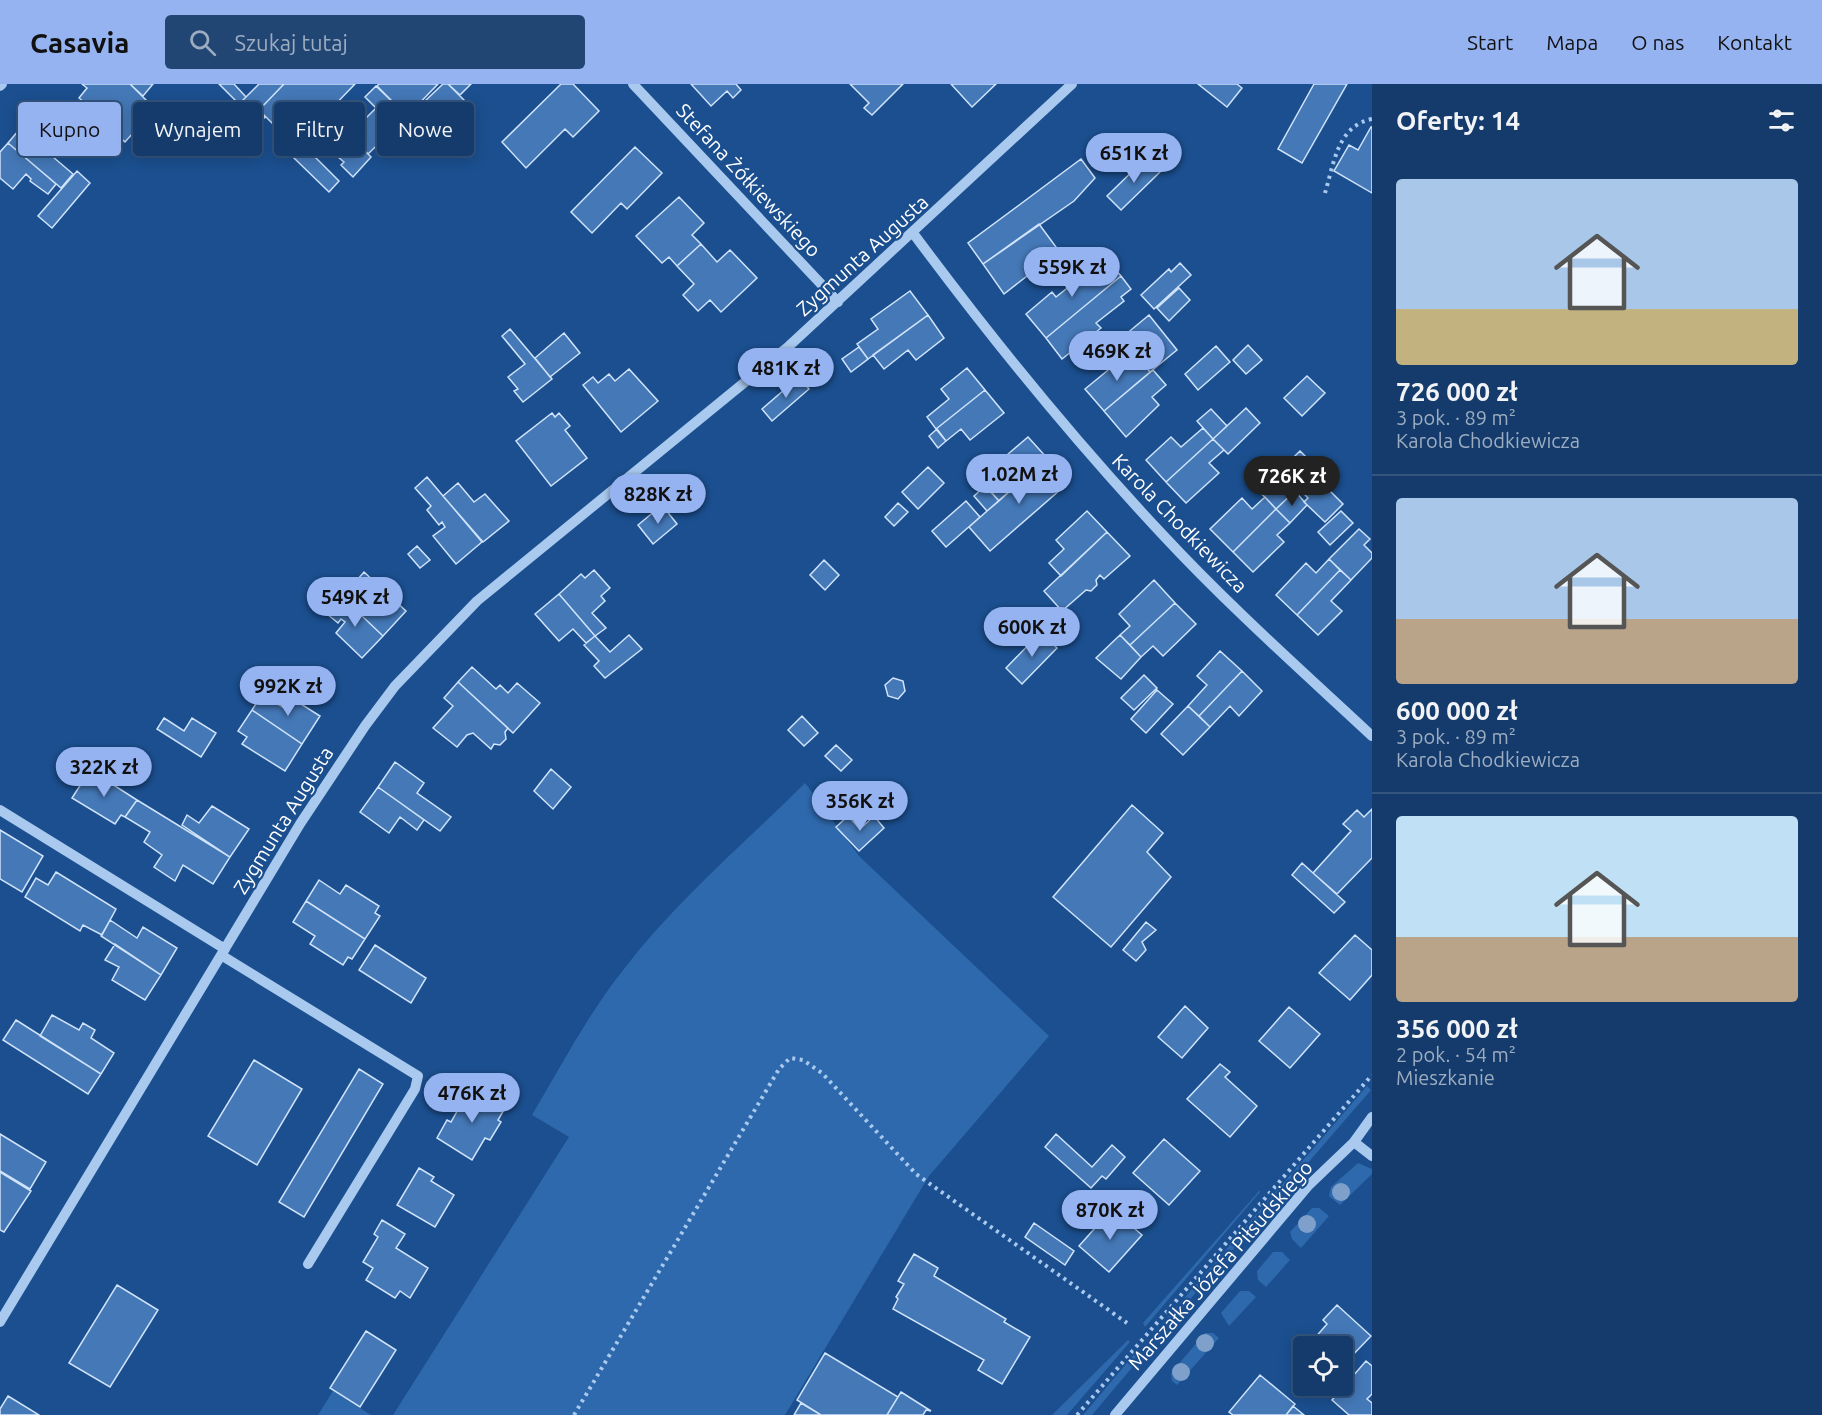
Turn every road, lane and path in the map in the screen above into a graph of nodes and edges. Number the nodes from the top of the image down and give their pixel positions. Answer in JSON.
{"nodes":[{"id":1,"x":633,"y":84,"type":"edge"},
{"id":2,"x":1072,"y":84,"type":"edge"},
{"id":3,"x":1372,"y":119,"type":"edge"},
{"id":4,"x":1325,"y":193,"type":"dead end"},
{"id":5,"x":913,"y":233,"type":"junction"},
{"id":6,"x":838,"y":303,"type":"junction"},
{"id":7,"x":1372,"y":736,"type":"edge"},
{"id":8,"x":0,"y":810,"type":"edge"},
{"id":9,"x":223,"y":952,"type":"junction"},
{"id":10,"x":1372,"y":1075,"type":"edge"},
{"id":11,"x":1372,"y":1117,"type":"edge"},
{"id":12,"x":1372,"y":1130,"type":"edge"},
{"id":13,"x":1354,"y":1142,"type":"junction"},
{"id":14,"x":1372,"y":1156,"type":"edge"},
{"id":15,"x":308,"y":1264,"type":"dead end"},
{"id":16,"x":0,"y":1322,"type":"edge"},
{"id":17,"x":1127,"y":1323,"type":"dead end"},
{"id":18,"x":573,"y":1415,"type":"edge"},
{"id":19,"x":1077,"y":1415,"type":"edge"},
{"id":20,"x":1115,"y":1415,"type":"edge"}],
"edges":[{"from":1,"to":6,"type":"street","name":"Stefana Żółkiewskiego"},
{"from":2,"to":5,"type":"street","name":"Zygmunta Augusta"},
{"from":3,"to":4,"type":"path"},
{"from":5,"to":6,"type":"street","name":"Zygmunta Augusta"},
{"from":5,"to":7,"type":"street","name":"Karola Chodkiewicza"},
{"from":6,"to":9,"type":"street","name":"Zygmunta Augusta"},
{"from":8,"to":9,"type":"street"},
{"from":9,"to":15,"type":"street"},
{"from":9,"to":16,"type":"street","name":"Zygmunta Augusta"},
{"from":10,"to":19,"type":"path"},
{"from":11,"to":13,"type":"street","name":"Marszałka Józefa Piłsudskiego"},
{"from":12,"to":13,"type":"street","name":"Marszałka Józefa Piłsudskiego"},
{"from":13,"to":14,"type":"street"},
{"from":13,"to":20,"type":"street","name":"Marszałka Józefa Piłsudskiego"},
{"from":17,"to":18,"type":"path"}]}
